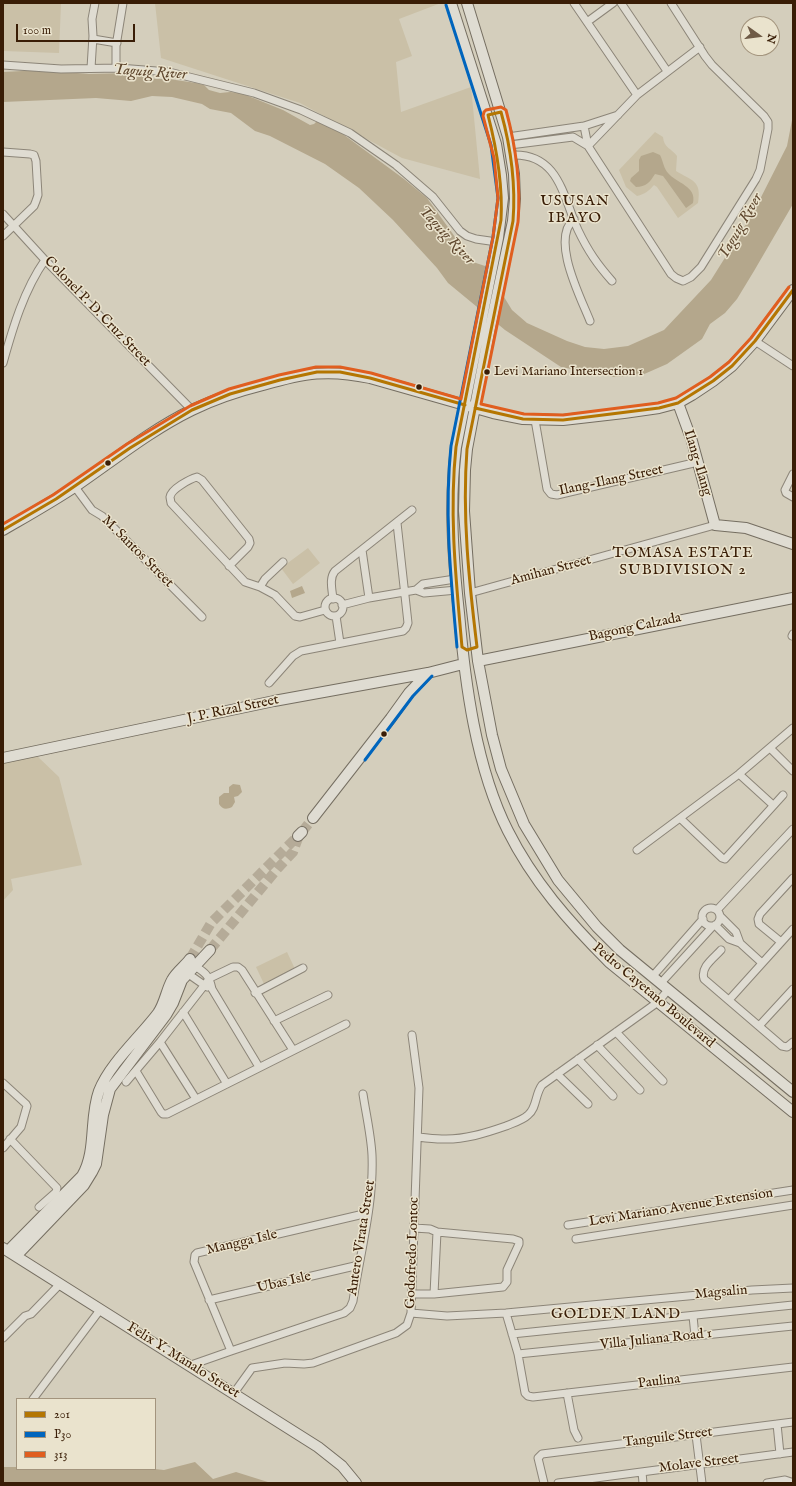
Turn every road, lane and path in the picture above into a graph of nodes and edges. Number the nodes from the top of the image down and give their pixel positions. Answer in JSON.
{"nodes":[{"id":1,"x":95,"y":3,"type":"edge"},
{"id":2,"x":123,"y":3,"type":"edge"},
{"id":3,"x":452,"y":3,"type":"edge"},
{"id":4,"x":467,"y":3,"type":"edge"},
{"id":5,"x":574,"y":3,"type":"edge"},
{"id":6,"x":613,"y":3,"type":"edge"},
{"id":7,"x":621,"y":3,"type":"edge"},
{"id":8,"x":671,"y":3,"type":"edge"},
{"id":9,"x":587,"y":22,"type":"junction"},
{"id":10,"x":93,"y":40,"type":"junction"},
{"id":11,"x":117,"y":43,"type":"junction"},
{"id":12,"x":700,"y":47,"type":"junction"},
{"id":13,"x":3,"y":64,"type":"edge"},
{"id":14,"x":91,"y":68,"type":"junction"},
{"id":15,"x":116,"y":68,"type":"junction"},
{"id":16,"x":667,"y":71,"type":"junction"},
{"id":17,"x":637,"y":95,"type":"junction"},
{"id":18,"x":501,"y":112,"type":"junction"},
{"id":19,"x":620,"y":114,"type":"junction"},
{"id":20,"x":488,"y":115,"type":"junction"},
{"id":21,"x":584,"y":126,"type":"junction"},
{"id":22,"x":538,"y":133,"type":"junction"},
{"id":23,"x":539,"y":142,"type":"junction"},
{"id":24,"x":510,"y":146,"type":"junction"},
{"id":25,"x":588,"y":146,"type":"junction"},
{"id":26,"x":3,"y":152,"type":"edge"},
{"id":27,"x":3,"y":214,"type":"edge"},
{"id":28,"x":574,"y":219,"type":"junction"},
{"id":29,"x":14,"y":226,"type":"junction"},
{"id":30,"x":3,"y":236,"type":"edge"},
{"id":31,"x":497,"y":242,"type":"junction"},
{"id":32,"x":45,"y":260,"type":"junction"},
{"id":33,"x":612,"y":281,"type":"dead end"},
{"id":34,"x":793,"y":290,"type":"edge"},
{"id":35,"x":590,"y":321,"type":"dead end"},
{"id":36,"x":755,"y":341,"type":"junction"},
{"id":37,"x":3,"y":363,"type":"edge"},
{"id":38,"x":793,"y":366,"type":"edge"},
{"id":39,"x":678,"y":402,"type":"junction"},
{"id":40,"x":465,"y":405,"type":"junction"},
{"id":41,"x":475,"y":408,"type":"junction"},
{"id":42,"x":192,"y":410,"type":"junction"},
{"id":43,"x":535,"y":420,"type":"junction"},
{"id":44,"x":698,"y":462,"type":"junction"},
{"id":45,"x":793,"y":474,"type":"edge"},
{"id":46,"x":75,"y":487,"type":"junction"},
{"id":47,"x":793,"y":497,"type":"edge"},
{"id":48,"x":412,"y":510,"type":"dead end"},
{"id":49,"x":397,"y":523,"type":"junction"},
{"id":50,"x":715,"y":525,"type":"junction"},
{"id":51,"x":3,"y":530,"type":"edge"},
{"id":52,"x":793,"y":544,"type":"edge"},
{"id":53,"x":362,"y":550,"type":"junction"},
{"id":54,"x":283,"y":562,"type":"dead end"},
{"id":55,"x":229,"y":566,"type":"junction"},
{"id":56,"x":455,"y":580,"type":"junction"},
{"id":57,"x":260,"y":587,"type":"junction"},
{"id":58,"x":416,"y":590,"type":"junction"},
{"id":59,"x":456,"y":590,"type":"junction"},
{"id":60,"x":405,"y":591,"type":"junction"},
{"id":61,"x":470,"y":593,"type":"junction"},
{"id":62,"x":333,"y":598,"type":"junction"},
{"id":63,"x":369,"y":598,"type":"junction"},
{"id":64,"x":793,"y":598,"type":"edge"},
{"id":65,"x":342,"y":605,"type":"junction"},
{"id":66,"x":325,"y":610,"type":"junction"},
{"id":67,"x":336,"y":616,"type":"junction"},
{"id":68,"x":202,"y":617,"type":"dead end"},
{"id":69,"x":340,"y":643,"type":"junction"},
{"id":70,"x":462,"y":647,"type":"junction"},
{"id":71,"x":477,"y":647,"type":"junction"},
{"id":72,"x":478,"y":661,"type":"junction"},
{"id":73,"x":463,"y":664,"type":"junction"},
{"id":74,"x":428,"y":673,"type":"junction"},
{"id":75,"x":269,"y":683,"type":"dead end"},
{"id":76,"x":792,"y":731,"type":"edge"},
{"id":77,"x":770,"y":748,"type":"junction"},
{"id":78,"x":3,"y":758,"type":"edge"},
{"id":79,"x":793,"y":771,"type":"edge"},
{"id":80,"x":739,"y":774,"type":"junction"},
{"id":81,"x":783,"y":795,"type":"dead end"},
{"id":82,"x":773,"y":805,"type":"junction"},
{"id":83,"x":313,"y":818,"type":"tunnel mouth"},
{"id":84,"x":681,"y":819,"type":"junction"},
{"id":85,"x":793,"y":829,"type":"edge"},
{"id":86,"x":637,"y":850,"type":"dead end"},
{"id":87,"x":793,"y":878,"type":"edge"},
{"id":88,"x":719,"y":913,"type":"junction"},
{"id":89,"x":702,"y":919,"type":"junction"},
{"id":90,"x":714,"y":926,"type":"junction"},
{"id":91,"x":793,"y":929,"type":"edge"},
{"id":92,"x":781,"y":942,"type":"junction"},
{"id":93,"x":740,"y":943,"type":"junction"},
{"id":94,"x":210,"y":950,"type":"tunnel mouth"},
{"id":95,"x":721,"y":950,"type":"dead end"},
{"id":96,"x":191,"y":962,"type":"junction"},
{"id":97,"x":762,"y":963,"type":"junction"},
{"id":98,"x":303,"y":968,"type":"dead end"},
{"id":99,"x":184,"y":971,"type":"junction"},
{"id":100,"x":652,"y":977,"type":"junction"},
{"id":101,"x":210,"y":978,"type":"junction"},
{"id":102,"x":203,"y":986,"type":"junction"},
{"id":103,"x":664,"y":987,"type":"junction"},
{"id":104,"x":212,"y":989,"type":"junction"},
{"id":105,"x":793,"y":989,"type":"edge"},
{"id":106,"x":255,"y":993,"type":"junction"},
{"id":107,"x":328,"y":995,"type":"dead end"},
{"id":108,"x":729,"y":1000,"type":"junction"},
{"id":109,"x":658,"y":1002,"type":"junction"},
{"id":110,"x":183,"y":1012,"type":"junction"},
{"id":111,"x":274,"y":1021,"type":"junction"},
{"id":112,"x":346,"y":1024,"type":"dead end"},
{"id":113,"x":759,"y":1026,"type":"junction"},
{"id":114,"x":616,"y":1032,"type":"junction"},
{"id":115,"x":412,"y":1034,"type":"dead end"},
{"id":116,"x":160,"y":1042,"type":"junction"},
{"id":117,"x":793,"y":1042,"type":"edge"},
{"id":118,"x":597,"y":1045,"type":"junction"},
{"id":119,"x":293,"y":1050,"type":"junction"},
{"id":120,"x":578,"y":1059,"type":"junction"},
{"id":121,"x":259,"y":1068,"type":"junction"},
{"id":122,"x":136,"y":1071,"type":"junction"},
{"id":123,"x":557,"y":1074,"type":"junction"},
{"id":124,"x":663,"y":1081,"type":"dead end"},
{"id":125,"x":126,"y":1082,"type":"dead end"},
{"id":126,"x":3,"y":1083,"type":"edge"},
{"id":127,"x":227,"y":1084,"type":"junction"},
{"id":128,"x":640,"y":1090,"type":"dead end"},
{"id":129,"x":793,"y":1092,"type":"edge"},
{"id":130,"x":363,"y":1094,"type":"dead end"},
{"id":131,"x":613,"y":1096,"type":"dead end"},
{"id":132,"x":196,"y":1099,"type":"junction"},
{"id":133,"x":588,"y":1104,"type":"dead end"},
{"id":134,"x":793,"y":1112,"type":"edge"},
{"id":135,"x":418,"y":1137,"type":"junction"},
{"id":136,"x":10,"y":1139,"type":"junction"},
{"id":137,"x":3,"y":1148,"type":"edge"},
{"id":138,"x":793,"y":1190,"type":"edge"},
{"id":139,"x":793,"y":1205,"type":"edge"},
{"id":140,"x":39,"y":1207,"type":"dead end"},
{"id":141,"x":368,"y":1213,"type":"junction"},
{"id":142,"x":568,"y":1225,"type":"dead end"},
{"id":143,"x":414,"y":1228,"type":"junction"},
{"id":144,"x":437,"y":1232,"type":"junction"},
{"id":145,"x":576,"y":1239,"type":"dead end"},
{"id":146,"x":9,"y":1251,"type":"edge"},
{"id":147,"x":359,"y":1265,"type":"junction"},
{"id":148,"x":60,"y":1284,"type":"junction"},
{"id":149,"x":793,"y":1288,"type":"edge"},
{"id":150,"x":412,"y":1294,"type":"junction"},
{"id":151,"x":434,"y":1294,"type":"junction"},
{"id":152,"x":209,"y":1300,"type":"junction"},
{"id":153,"x":793,"y":1305,"type":"edge"},
{"id":154,"x":100,"y":1310,"type":"junction"},
{"id":155,"x":411,"y":1312,"type":"junction"},
{"id":156,"x":506,"y":1313,"type":"junction"},
{"id":157,"x":693,"y":1316,"type":"junction"},
{"id":158,"x":793,"y":1326,"type":"edge"},
{"id":159,"x":513,"y":1334,"type":"junction"},
{"id":160,"x":694,"y":1336,"type":"junction"},
{"id":161,"x":3,"y":1338,"type":"edge"},
{"id":162,"x":231,"y":1351,"type":"junction"},
{"id":163,"x":519,"y":1354,"type":"junction"},
{"id":164,"x":191,"y":1365,"type":"junction"},
{"id":165,"x":793,"y":1367,"type":"edge"},
{"id":166,"x":234,"y":1393,"type":"junction"},
{"id":167,"x":567,"y":1393,"type":"junction"},
{"id":168,"x":34,"y":1398,"type":"edge"},
{"id":169,"x":793,"y":1422,"type":"edge"},
{"id":170,"x":777,"y":1424,"type":"junction"},
{"id":171,"x":696,"y":1435,"type":"junction"},
{"id":172,"x":578,"y":1438,"type":"dead end"},
{"id":173,"x":793,"y":1452,"type":"edge"},
{"id":174,"x":780,"y":1454,"type":"junction"},
{"id":175,"x":700,"y":1464,"type":"junction"},
{"id":176,"x":642,"y":1472,"type":"junction"},
{"id":177,"x":612,"y":1479,"type":"edge"},
{"id":178,"x":576,"y":1482,"type":"edge"},
{"id":179,"x":791,"y":1482,"type":"edge"},
{"id":180,"x":356,"y":1483,"type":"edge"},
{"id":181,"x":544,"y":1483,"type":"edge"},
{"id":182,"x":558,"y":1483,"type":"edge"},
{"id":183,"x":644,"y":1483,"type":"edge"},
{"id":184,"x":702,"y":1483,"type":"edge"},
{"id":185,"x":767,"y":1483,"type":"edge"}],
"edges":[{"from":1,"to":10,"type":"street"},
{"from":2,"to":11,"type":"street"},
{"from":3,"to":20,"type":"main road","name":"Pedro Cayetano Boulevard"},
{"from":4,"to":18,"type":"main road","name":"Pedro Cayetano Boulevard"},
{"from":5,"to":9,"type":"street"},
{"from":6,"to":9,"type":"street"},
{"from":7,"to":16,"type":"street"},
{"from":8,"to":12,"type":"street"},
{"from":9,"to":17,"type":"street"},
{"from":10,"to":11,"type":"street"},
{"from":10,"to":14,"type":"street"},
{"from":11,"to":15,"type":"street"},
{"from":12,"to":16,"type":"street"},
{"from":12,"to":25,"type":"street"},
{"from":13,"to":14,"type":"street"},
{"from":14,"to":15,"type":"street"},
{"from":15,"to":31,"type":"street"},
{"from":16,"to":17,"type":"street"},
{"from":17,"to":19,"type":"street"},
{"from":18,"to":20,"type":"main road"},
{"from":18,"to":24,"type":"main road","name":"Pedro Cayetano Boulevard"},
{"from":19,"to":21,"type":"street"},
{"from":19,"to":25,"type":"street"},
{"from":20,"to":31,"type":"main road","name":"Pedro Cayetano Boulevard"},
{"from":21,"to":22,"type":"street"},
{"from":21,"to":25,"type":"street"},
{"from":22,"to":23,"type":"street"},
{"from":22,"to":24,"type":"street"},
{"from":23,"to":24,"type":"street"},
{"from":23,"to":25,"type":"street"},
{"from":24,"to":28,"type":"street"},
{"from":24,"to":41,"type":"main road","name":"Pedro Cayetano Boulevard"},
{"from":26,"to":29,"type":"street"},
{"from":27,"to":29,"type":"street","name":"Colonel P. D. Cruz Street"},
{"from":28,"to":33,"type":"street"},
{"from":28,"to":35,"type":"street"},
{"from":29,"to":30,"type":"street"},
{"from":29,"to":32,"type":"street","name":"Colonel P. D. Cruz Street"},
{"from":31,"to":40,"type":"main road","name":"Pedro Cayetano Boulevard"},
{"from":32,"to":37,"type":"street"},
{"from":32,"to":42,"type":"street","name":"Colonel P. D. Cruz Street"},
{"from":34,"to":36,"type":"main road"},
{"from":36,"to":38,"type":"street"},
{"from":36,"to":39,"type":"main road"},
{"from":39,"to":43,"type":"main road"},
{"from":39,"to":44,"type":"main road","name":"Ilang-Ilang"},
{"from":40,"to":41,"type":"main road"},
{"from":40,"to":42,"type":"main road"},
{"from":40,"to":56,"type":"main road","name":"Pedro Cayetano Boulevard"},
{"from":41,"to":43,"type":"main road"},
{"from":41,"to":61,"type":"main road","name":"Pedro Cayetano Boulevard"},
{"from":42,"to":46,"type":"main road"},
{"from":43,"to":44,"type":"street","name":"Ilang-Ilang Street"},
{"from":44,"to":50,"type":"main road","name":"Ilang-Ilang"},
{"from":45,"to":47,"type":"street"},
{"from":46,"to":51,"type":"main road"},
{"from":46,"to":68,"type":"street","name":"M. Santos Street"},
{"from":48,"to":49,"type":"street"},
{"from":49,"to":53,"type":"street"},
{"from":49,"to":60,"type":"street"},
{"from":50,"to":52,"type":"main road","name":"Amihan Street"},
{"from":50,"to":61,"type":"street","name":"Amihan Street"},
{"from":53,"to":62,"type":"street"},
{"from":53,"to":63,"type":"street"},
{"from":54,"to":57,"type":"street"},
{"from":55,"to":55,"type":"street"},
{"from":55,"to":57,"type":"street"},
{"from":56,"to":58,"type":"street"},
{"from":56,"to":59,"type":"main road","name":"Pedro Cayetano Boulevard"},
{"from":57,"to":66,"type":"street"},
{"from":58,"to":59,"type":"street"},
{"from":58,"to":60,"type":"street"},
{"from":59,"to":70,"type":"main road","name":"Pedro Cayetano Boulevard"},
{"from":60,"to":63,"type":"street"},
{"from":60,"to":69,"type":"street"},
{"from":61,"to":71,"type":"main road","name":"Pedro Cayetano Boulevard"},
{"from":62,"to":65,"type":"street"},
{"from":62,"to":66,"type":"street"},
{"from":63,"to":65,"type":"street"},
{"from":64,"to":72,"type":"main road","name":"Bagong Calzada"},
{"from":65,"to":67,"type":"street"},
{"from":66,"to":67,"type":"street"},
{"from":67,"to":69,"type":"street"},
{"from":69,"to":75,"type":"street"},
{"from":70,"to":71,"type":"main road"},
{"from":70,"to":73,"type":"main road","name":"Pedro Cayetano Boulevard"},
{"from":71,"to":72,"type":"main road","name":"Pedro Cayetano Boulevard"},
{"from":72,"to":100,"type":"main road","name":"Pedro Cayetano Boulevard"},
{"from":73,"to":74,"type":"main road","name":"J. P. Rizal Street"},
{"from":73,"to":109,"type":"main road","name":"Pedro Cayetano Boulevard"},
{"from":74,"to":78,"type":"main road","name":"J. P. Rizal Street"},
{"from":74,"to":83,"type":"main road"},
{"from":76,"to":77,"type":"street"},
{"from":77,"to":79,"type":"street"},
{"from":77,"to":80,"type":"street"},
{"from":80,"to":82,"type":"street"},
{"from":80,"to":84,"type":"street"},
{"from":81,"to":82,"type":"street"},
{"from":82,"to":84,"type":"street"},
{"from":84,"to":86,"type":"street"},
{"from":85,"to":88,"type":"street"},
{"from":87,"to":92,"type":"street"},
{"from":88,"to":89,"type":"street"},
{"from":88,"to":90,"type":"street"},
{"from":88,"to":93,"type":"street"},
{"from":89,"to":90,"type":"street"},
{"from":89,"to":100,"type":"street"},
{"from":90,"to":93,"type":"street"},
{"from":90,"to":103,"type":"street"},
{"from":91,"to":92,"type":"street"},
{"from":92,"to":97,"type":"street"},
{"from":93,"to":97,"type":"street"},
{"from":94,"to":96,"type":"main road"},
{"from":95,"to":108,"type":"street"},
{"from":96,"to":99,"type":"main road"},
{"from":96,"to":101,"type":"street"},
{"from":97,"to":108,"type":"street"},
{"from":98,"to":106,"type":"street"},
{"from":99,"to":102,"type":"street"},
{"from":99,"to":146,"type":"main road"},
{"from":100,"to":103,"type":"main road","name":"Pedro Cayetano Boulevard"},
{"from":101,"to":102,"type":"street"},
{"from":101,"to":104,"type":"street"},
{"from":101,"to":106,"type":"street"},
{"from":102,"to":104,"type":"street"},
{"from":102,"to":110,"type":"street"},
{"from":103,"to":109,"type":"street"},
{"from":103,"to":129,"type":"main road","name":"Pedro Cayetano Boulevard"},
{"from":104,"to":121,"type":"street"},
{"from":105,"to":113,"type":"street"},
{"from":106,"to":111,"type":"street"},
{"from":107,"to":111,"type":"street"},
{"from":108,"to":113,"type":"street"},
{"from":109,"to":114,"type":"street"},
{"from":109,"to":134,"type":"main road","name":"Pedro Cayetano Boulevard"},
{"from":110,"to":116,"type":"street"},
{"from":110,"to":127,"type":"street"},
{"from":111,"to":119,"type":"street"},
{"from":112,"to":119,"type":"street"},
{"from":113,"to":117,"type":"street"},
{"from":114,"to":118,"type":"street"},
{"from":114,"to":124,"type":"street"},
{"from":115,"to":135,"type":"street","name":"Godofredo Lontoc"},
{"from":116,"to":122,"type":"street"},
{"from":116,"to":132,"type":"street"},
{"from":118,"to":120,"type":"street"},
{"from":118,"to":128,"type":"street"},
{"from":119,"to":121,"type":"street"},
{"from":120,"to":123,"type":"street"},
{"from":120,"to":131,"type":"street"},
{"from":121,"to":127,"type":"street"},
{"from":122,"to":125,"type":"street"},
{"from":122,"to":132,"type":"street"},
{"from":123,"to":133,"type":"street"},
{"from":123,"to":135,"type":"street"},
{"from":126,"to":136,"type":"street"},
{"from":127,"to":132,"type":"street"},
{"from":130,"to":141,"type":"street","name":"Antero Virata Street"},
{"from":135,"to":143,"type":"street","name":"Godofredo Lontoc"},
{"from":136,"to":137,"type":"street"},
{"from":136,"to":140,"type":"street"},
{"from":138,"to":142,"type":"street","name":"Levi Mariano Avenue Extension"},
{"from":139,"to":145,"type":"street"},
{"from":141,"to":147,"type":"street","name":"Antero Virata Street"},
{"from":141,"to":152,"type":"street","name":"Mangga Isle"},
{"from":143,"to":144,"type":"street"},
{"from":143,"to":150,"type":"street","name":"Godofredo Lontoc"},
{"from":144,"to":151,"type":"street"},
{"from":144,"to":151,"type":"street"},
{"from":146,"to":148,"type":"main road","name":"Felix Y. Manalo Street"},
{"from":147,"to":152,"type":"street","name":"Ubas Isle"},
{"from":147,"to":162,"type":"street","name":"Antero Virata Street"},
{"from":148,"to":154,"type":"main road","name":"Felix Y. Manalo Street"},
{"from":148,"to":161,"type":"street"},
{"from":149,"to":156,"type":"street","name":"Magsalin"},
{"from":150,"to":151,"type":"street"},
{"from":150,"to":155,"type":"street","name":"Godofredo Lontoc"},
{"from":152,"to":162,"type":"street","name":"Mangga Isle"},
{"from":153,"to":157,"type":"street"},
{"from":154,"to":164,"type":"main road","name":"Felix Y. Manalo Street"},
{"from":154,"to":168,"type":"street"},
{"from":155,"to":156,"type":"street","name":"Magsalin"},
{"from":155,"to":166,"type":"street","name":"Godofredo Lontoc"},
{"from":156,"to":159,"type":"street"},
{"from":157,"to":159,"type":"street"},
{"from":157,"to":160,"type":"street"},
{"from":158,"to":160,"type":"street","name":"Villa Juliana Road 1"},
{"from":159,"to":163,"type":"street"},
{"from":160,"to":163,"type":"street","name":"Villa Juliana Road 1"},
{"from":162,"to":164,"type":"street","name":"Antero Virata Street"},
{"from":163,"to":167,"type":"street","name":"Paulina"},
{"from":164,"to":166,"type":"main road","name":"Felix Y. Manalo Street"},
{"from":165,"to":167,"type":"street","name":"Paulina"},
{"from":166,"to":180,"type":"main road","name":"Felix Y. Manalo Street"},
{"from":167,"to":172,"type":"street"},
{"from":169,"to":170,"type":"street","name":"Tanguile Street"},
{"from":170,"to":171,"type":"street","name":"Tanguile Street"},
{"from":170,"to":174,"type":"street"},
{"from":171,"to":175,"type":"street"},
{"from":171,"to":181,"type":"street","name":"Tanguile Street"},
{"from":173,"to":174,"type":"street","name":"Molave Street"},
{"from":174,"to":175,"type":"street","name":"Molave Street"},
{"from":175,"to":176,"type":"street","name":"Molave Street"},
{"from":175,"to":184,"type":"street"},
{"from":176,"to":177,"type":"street","name":"Molave Street"},
{"from":176,"to":183,"type":"street"},
{"from":177,"to":178,"type":"street","name":"Molave Street"},
{"from":178,"to":182,"type":"street","name":"Molave Street"},
{"from":179,"to":185,"type":"street"}]}
